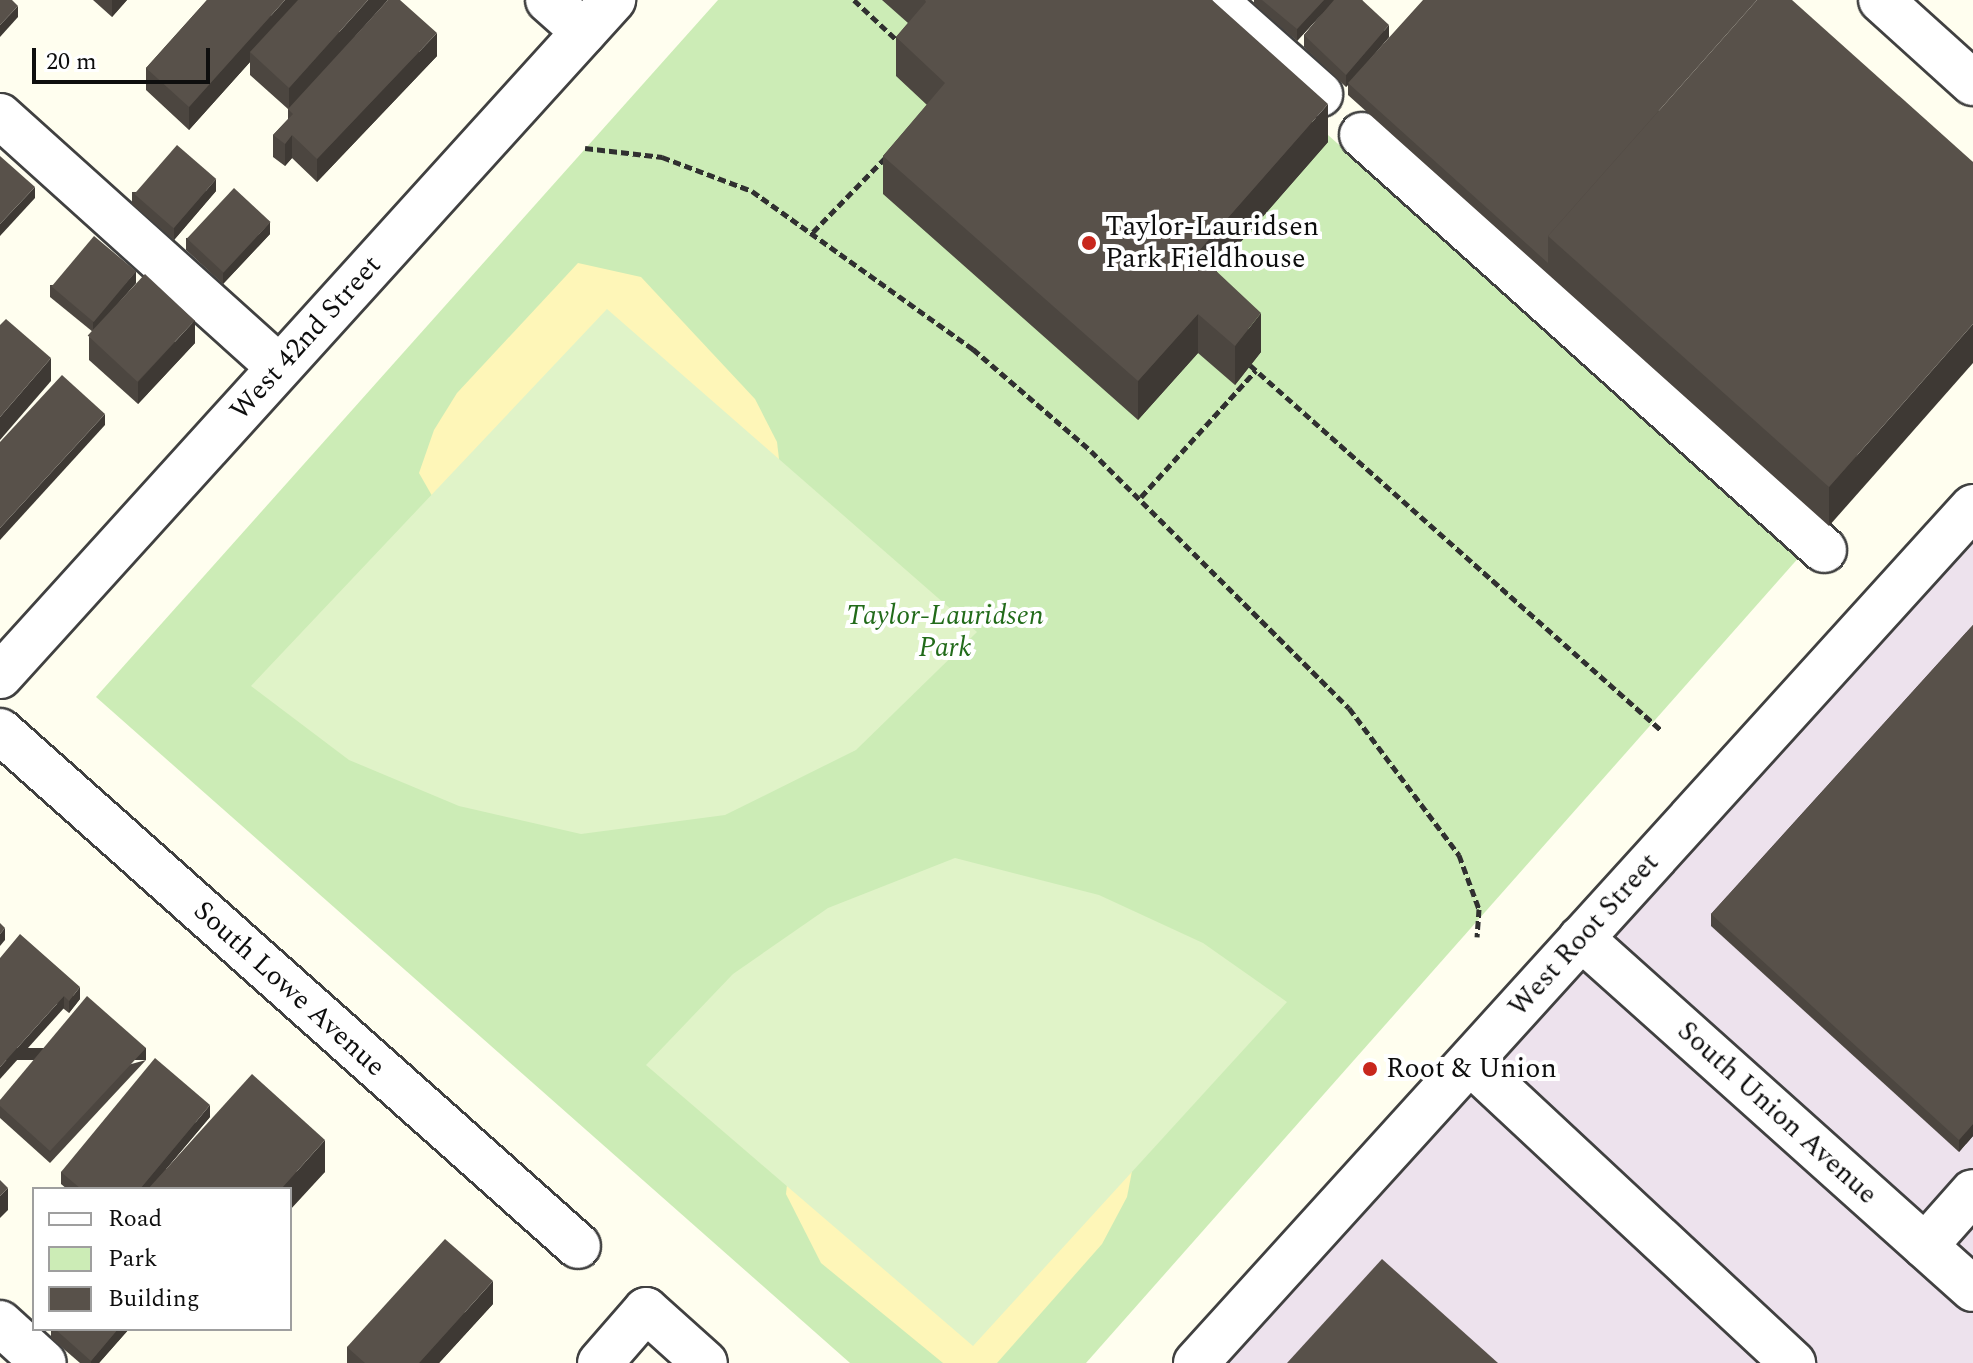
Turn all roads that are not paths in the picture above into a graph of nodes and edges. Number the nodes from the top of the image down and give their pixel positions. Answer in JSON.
{"nodes":[{"id":1,"x":548,"y":0,"type":"edge"},
{"id":2,"x":613,"y":0,"type":"edge"},
{"id":3,"x":1214,"y":0,"type":"edge"},
{"id":4,"x":1881,"y":0,"type":"edge"},
{"id":5,"x":584,"y":32,"type":"junction"},
{"id":6,"x":1973,"y":83,"type":"edge"},
{"id":7,"x":1320,"y":94,"type":"edge"},
{"id":8,"x":0,"y":116,"type":"edge"},
{"id":9,"x":1362,"y":135,"type":"dead end"},
{"id":10,"x":279,"y":367,"type":"junction"},
{"id":11,"x":1973,"y":507,"type":"edge"},
{"id":12,"x":1824,"y":550,"type":"dead end"},
{"id":13,"x":0,"y":676,"type":"edge"},
{"id":14,"x":0,"y":731,"type":"edge"},
{"id":15,"x":1581,"y":938,"type":"junction"},
{"id":16,"x":1470,"y":1062,"type":"junction"},
{"id":17,"x":1973,"y":1192,"type":"edge"},
{"id":18,"x":578,"y":1246,"type":"dead end"},
{"id":19,"x":1925,"y":1246,"type":"junction"},
{"id":20,"x":1973,"y":1289,"type":"edge"},
{"id":21,"x":0,"y":1323,"type":"edge"},
{"id":22,"x":44,"y":1363,"type":"edge"},
{"id":23,"x":600,"y":1363,"type":"edge"},
{"id":24,"x":705,"y":1363,"type":"edge"},
{"id":25,"x":1196,"y":1363,"type":"edge"},
{"id":26,"x":1793,"y":1363,"type":"edge"}],
"edges":[{"from":1,"to":5,"type":"street"},
{"from":2,"to":5,"type":"street","name":"West 42nd Street"},
{"from":3,"to":7,"type":"street"},
{"from":4,"to":6,"type":"street"},
{"from":5,"to":10,"type":"street","name":"West 42nd Street"},
{"from":8,"to":10,"type":"street"},
{"from":9,"to":12,"type":"street"},
{"from":10,"to":13,"type":"street","name":"West 42nd Street"},
{"from":11,"to":15,"type":"street","name":"West Root Street"},
{"from":14,"to":18,"type":"street","name":"South Lowe Avenue"},
{"from":15,"to":16,"type":"street","name":"West Root Street"},
{"from":15,"to":19,"type":"street","name":"South Union Avenue"},
{"from":16,"to":25,"type":"street","name":"West Root Street"},
{"from":16,"to":26,"type":"street"},
{"from":17,"to":19,"type":"street"},
{"from":19,"to":20,"type":"street","name":"South Union Avenue"},
{"from":21,"to":22,"type":"street"},
{"from":23,"to":24,"type":"street"}]}
